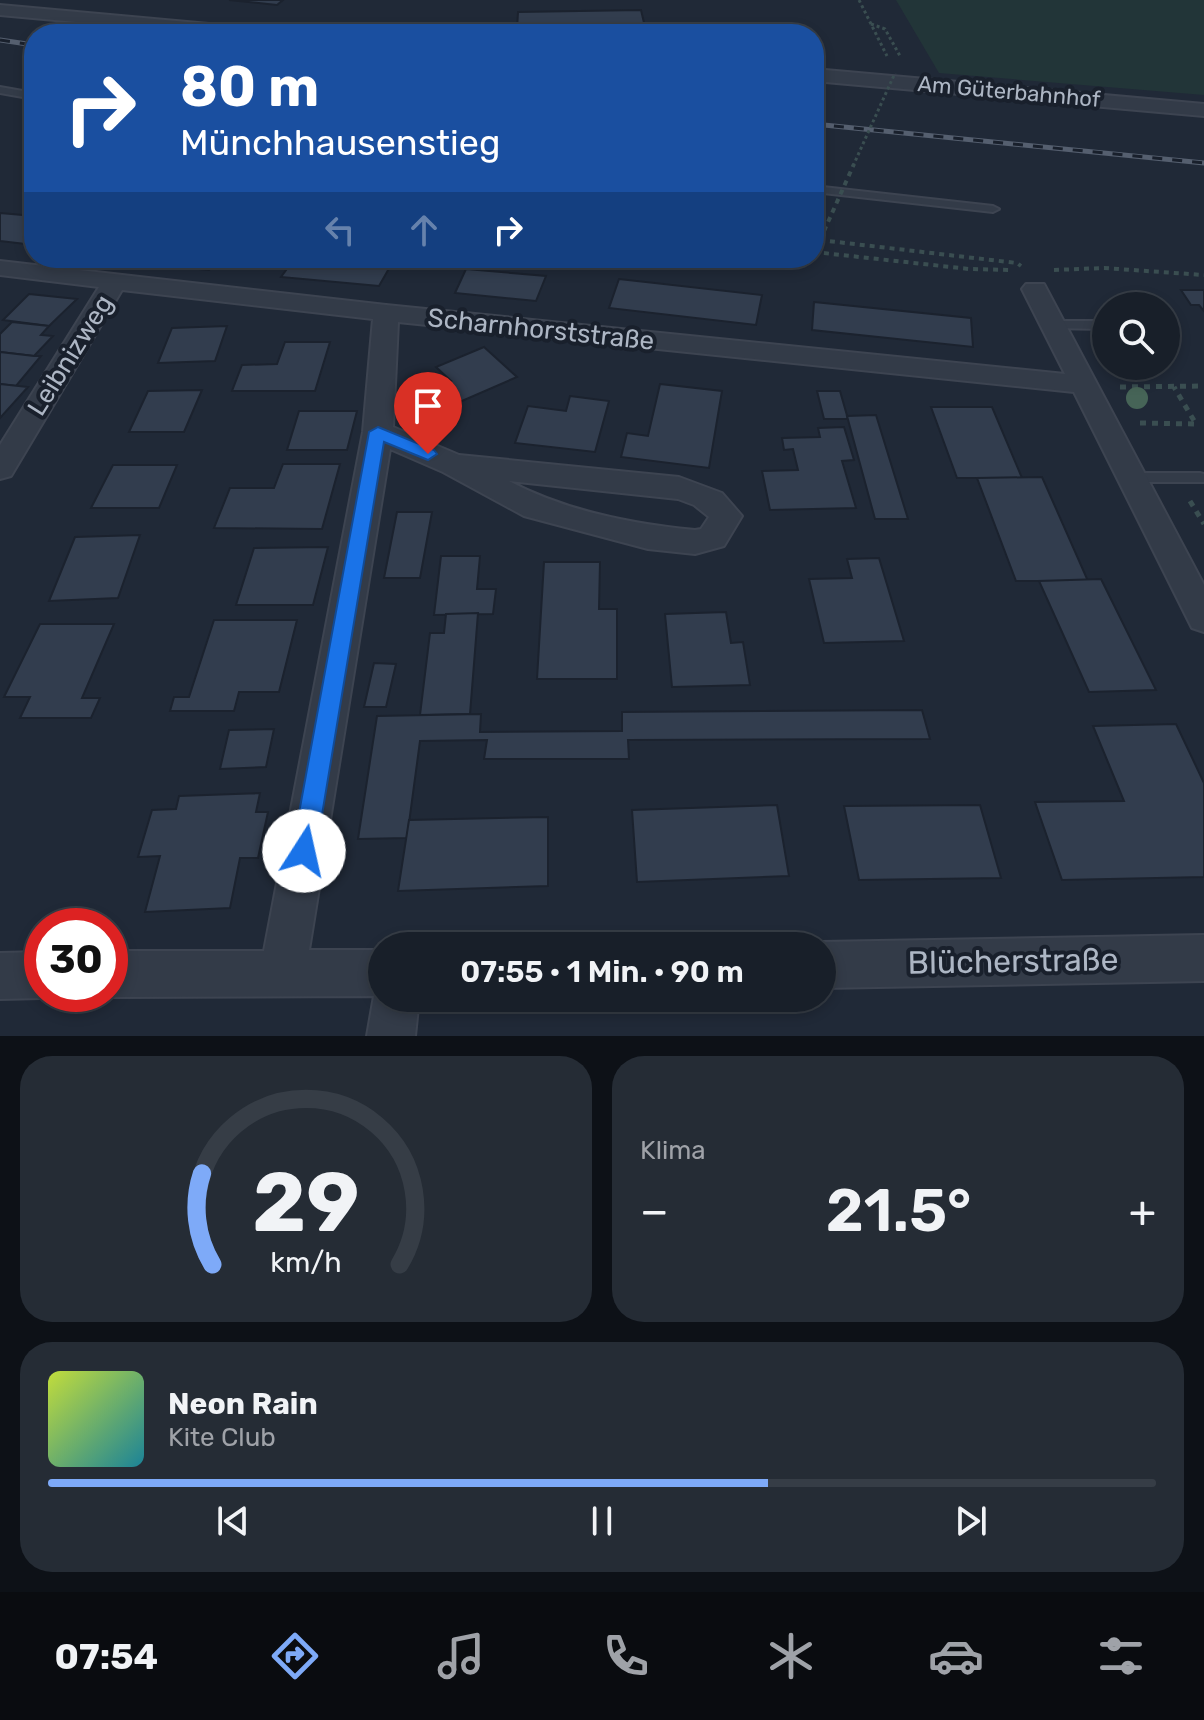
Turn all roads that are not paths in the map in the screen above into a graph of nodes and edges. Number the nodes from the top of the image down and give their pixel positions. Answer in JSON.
{"nodes":[{"id":1,"x":8,"y":0,"type":"edge"},
{"id":2,"x":0,"y":8,"type":"edge"},
{"id":3,"x":162,"y":24,"type":"edge"},
{"id":4,"x":824,"y":75,"type":"edge"},
{"id":5,"x":0,"y":90,"type":"edge"},
{"id":6,"x":24,"y":94,"type":"edge"},
{"id":7,"x":1204,"y":110,"type":"edge"},
{"id":8,"x":824,"y":190,"type":"edge"},
{"id":9,"x":993,"y":209,"type":"dead end"},
{"id":10,"x":0,"y":268,"type":"edge"},
{"id":11,"x":1035,"y":277,"type":"road end"},
{"id":12,"x":115,"y":281,"type":"junction"},
{"id":13,"x":386,"y":313,"type":"junction"},
{"id":14,"x":1054,"y":325,"type":"junction"},
{"id":15,"x":1092,"y":325,"type":"edge"},
{"id":16,"x":1083,"y":384,"type":"junction"},
{"id":17,"x":378,"y":432,"type":"junction"},
{"id":18,"x":454,"y":465,"type":"junction"},
{"id":19,"x":0,"y":469,"type":"edge"},
{"id":20,"x":1131,"y":478,"type":"junction"},
{"id":21,"x":1200,"y":478,"type":"dead end"},
{"id":22,"x":1204,"y":618,"type":"edge"},
{"id":23,"x":1204,"y":958,"type":"edge"},
{"id":24,"x":836,"y":965,"type":"edge"},
{"id":25,"x":283,"y":971,"type":"junction"},
{"id":26,"x":368,"y":973,"type":"edge"},
{"id":27,"x":128,"y":974,"type":"edge"},
{"id":28,"x":24,"y":975,"type":"edge"},
{"id":29,"x":0,"y":976,"type":"edge"},
{"id":30,"x":394,"y":1012,"type":"edge"},
{"id":31,"x":391,"y":1036,"type":"edge"}],
"edges":[{"from":1,"to":2,"type":"street"},
{"from":2,"to":3,"type":"street"},
{"from":4,"to":7,"type":"street","name":"Am Güterbahnhof"},
{"from":5,"to":6,"type":"lane"},
{"from":8,"to":9,"type":"lane"},
{"from":10,"to":12,"type":"street","name":"Scharnhorststraße"},
{"from":11,"to":14,"type":"street"},
{"from":12,"to":13,"type":"street","name":"Scharnhorststraße"},
{"from":12,"to":19,"type":"street","name":"Leibnizweg"},
{"from":13,"to":16,"type":"street","name":"Scharnhorststraße"},
{"from":13,"to":17,"type":"street"},
{"from":14,"to":15,"type":"lane"},
{"from":14,"to":16,"type":"street"},
{"from":16,"to":20,"type":"street"},
{"from":17,"to":18,"type":"street"},
{"from":17,"to":25,"type":"street"},
{"from":18,"to":18,"type":"street"},
{"from":20,"to":21,"type":"lane"},
{"from":20,"to":22,"type":"street"},
{"from":23,"to":24,"type":"street","name":"Blücherstraße"},
{"from":25,"to":26,"type":"street"},
{"from":25,"to":27,"type":"street"},
{"from":28,"to":29,"type":"street"},
{"from":30,"to":31,"type":"street"}]}
